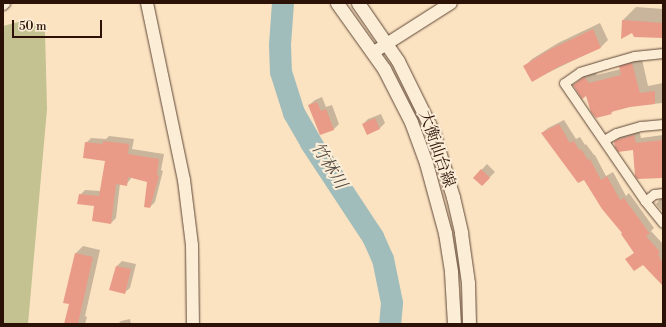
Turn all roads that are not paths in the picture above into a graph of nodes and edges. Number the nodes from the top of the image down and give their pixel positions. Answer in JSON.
{"nodes":[{"id":1,"x":5,"y":3,"type":"edge"},
{"id":2,"x":147,"y":3,"type":"edge"},
{"id":3,"x":337,"y":3,"type":"edge"},
{"id":4,"x":358,"y":3,"type":"edge"},
{"id":5,"x":450,"y":3,"type":"edge"},
{"id":6,"x":3,"y":5,"type":"edge"},
{"id":7,"x":388,"y":44,"type":"junction"},
{"id":8,"x":374,"y":52,"type":"junction"},
{"id":9,"x":663,"y":53,"type":"edge"},
{"id":10,"x":663,"y":124,"type":"edge"},
{"id":11,"x":604,"y":140,"type":"junction"},
{"id":12,"x":663,"y":193,"type":"edge"},
{"id":13,"x":645,"y":201,"type":"junction"},
{"id":14,"x":663,"y":223,"type":"edge"},
{"id":15,"x":193,"y":324,"type":"edge"},
{"id":16,"x":454,"y":324,"type":"edge"},
{"id":17,"x":469,"y":324,"type":"edge"}],
"edges":[{"from":1,"to":6,"type":"street"},
{"from":2,"to":15,"type":"street"},
{"from":3,"to":8,"type":"main road","name":"大衡仙台線"},
{"from":4,"to":7,"type":"main road","name":"大衡仙台線"},
{"from":5,"to":7,"type":"street"},
{"from":7,"to":8,"type":"street"},
{"from":7,"to":17,"type":"main road","name":"大衡仙台線"},
{"from":8,"to":16,"type":"main road","name":"大衡仙台線"},
{"from":9,"to":11,"type":"street"},
{"from":10,"to":11,"type":"street"},
{"from":11,"to":13,"type":"street"},
{"from":12,"to":13,"type":"street"},
{"from":13,"to":14,"type":"street"}]}
